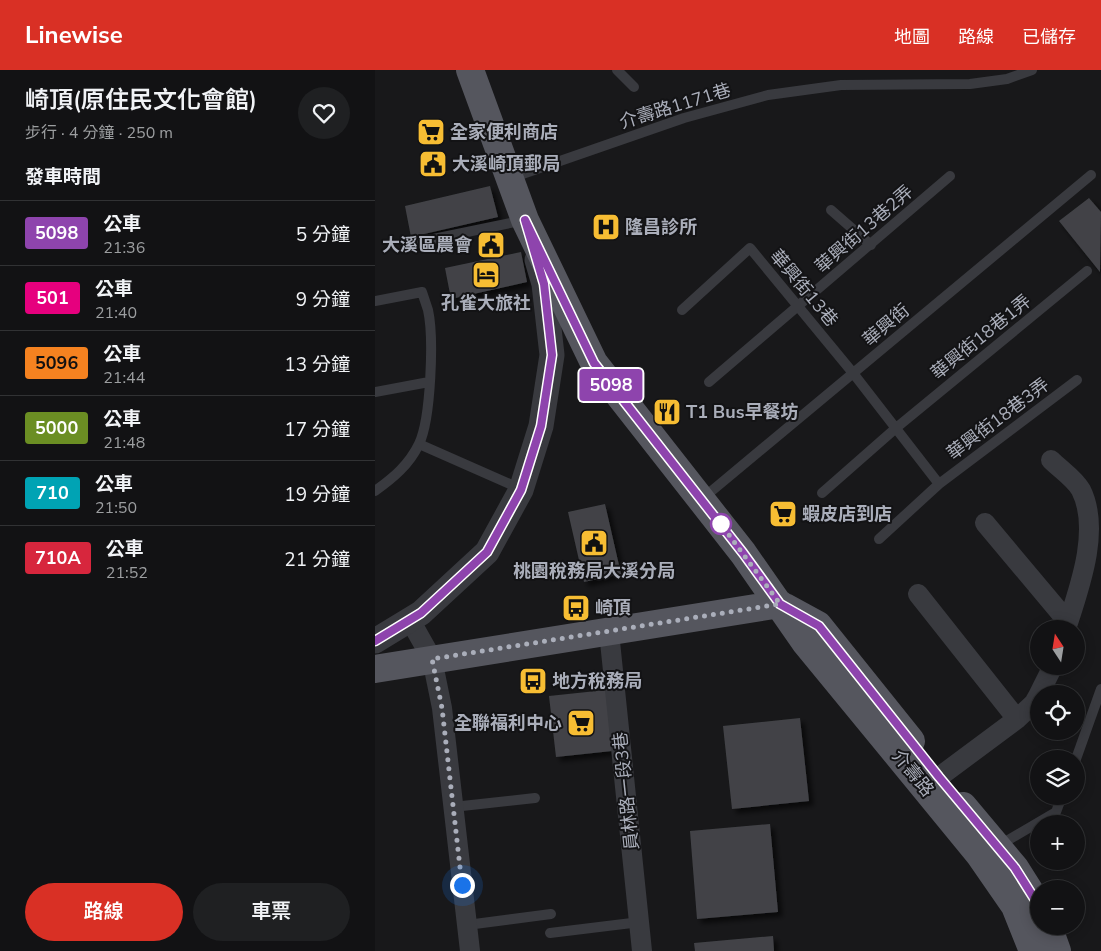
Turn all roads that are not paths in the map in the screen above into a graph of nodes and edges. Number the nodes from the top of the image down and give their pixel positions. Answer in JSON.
{"nodes":[{"id":1,"x":470,"y":70,"type":"edge"},
{"id":2,"x":617,"y":70,"type":"edge"},
{"id":3,"x":1032,"y":70,"type":"edge"},
{"id":4,"x":634,"y":87,"type":"dead end"},
{"id":5,"x":1091,"y":175,"type":"dead end"},
{"id":6,"x":950,"y":176,"type":"dead end"},
{"id":7,"x":510,"y":178,"type":"junction"},
{"id":8,"x":831,"y":210,"type":"dead end"},
{"id":9,"x":525,"y":220,"type":"junction"},
{"id":10,"x":409,"y":244,"type":"dead end"},
{"id":11,"x":871,"y":245,"type":"junction"},
{"id":12,"x":1087,"y":271,"type":"dead end"},
{"id":13,"x":375,"y":301,"type":"edge"},
{"id":14,"x":798,"y":307,"type":"junction"},
{"id":15,"x":681,"y":310,"type":"dead end"},
{"id":16,"x":853,"y":373,"type":"junction"},
{"id":17,"x":1077,"y":380,"type":"dead end"},
{"id":18,"x":429,"y":382,"type":"junction"},
{"id":19,"x":709,"y":382,"type":"dead end"},
{"id":20,"x":375,"y":392,"type":"edge"},
{"id":21,"x":896,"y":428,"type":"junction"},
{"id":22,"x":419,"y":444,"type":"junction"},
{"id":23,"x":1051,"y":460,"type":"dead end"},
{"id":24,"x":939,"y":484,"type":"junction"},
{"id":25,"x":521,"y":490,"type":"junction"},
{"id":26,"x":375,"y":491,"type":"edge"},
{"id":27,"x":822,"y":493,"type":"dead end"},
{"id":28,"x":701,"y":500,"type":"junction"},
{"id":29,"x":985,"y":524,"type":"dead end"},
{"id":30,"x":879,"y":539,"type":"dead end"},
{"id":31,"x":918,"y":594,"type":"dead end"},
{"id":32,"x":780,"y":604,"type":"junction"},
{"id":33,"x":410,"y":620,"type":"junction"},
{"id":34,"x":1062,"y":620,"type":"edge"},
{"id":35,"x":1069,"y":620,"type":"edge"},
{"id":36,"x":609,"y":632,"type":"junction"},
{"id":37,"x":375,"y":641,"type":"edge"},
{"id":38,"x":432,"y":659,"type":"junction"},
{"id":39,"x":375,"y":670,"type":"edge"},
{"id":40,"x":1101,"y":689,"type":"edge"},
{"id":41,"x":1030,"y":707,"type":"edge"},
{"id":42,"x":1017,"y":719,"type":"junction"},
{"id":43,"x":1078,"y":750,"type":"edge"},
{"id":44,"x":939,"y":777,"type":"junction"},
{"id":45,"x":535,"y":798,"type":"dead end"},
{"id":46,"x":1059,"y":805,"type":"edge"},
{"id":47,"x":453,"y":807,"type":"junction"},
{"id":48,"x":988,"y":850,"type":"junction"},
{"id":49,"x":1030,"y":892,"type":"edge"},
{"id":50,"x":551,"y":914,"type":"dead end"},
{"id":51,"x":639,"y":922,"type":"junction"},
{"id":52,"x":467,"y":924,"type":"junction"},
{"id":53,"x":550,"y":932,"type":"dead end"},
{"id":54,"x":1052,"y":935,"type":"edge"},
{"id":55,"x":471,"y":951,"type":"edge"},
{"id":56,"x":642,"y":951,"type":"edge"},
{"id":57,"x":1033,"y":951,"type":"edge"},
{"id":58,"x":1057,"y":951,"type":"edge"}],
"edges":[{"from":1,"to":7,"type":"main road","name":"介壽路"},
{"from":2,"to":4,"type":"lane"},
{"from":3,"to":7,"type":"lane","name":"介壽路1171巷"},
{"from":5,"to":16,"type":"lane","name":"華興街"},
{"from":6,"to":11,"type":"lane","name":"華興街13巷2弄"},
{"from":7,"to":9,"type":"main road","name":"介壽路"},
{"from":8,"to":11,"type":"lane"},
{"from":9,"to":10,"type":"lane"},
{"from":9,"to":25,"type":"street"},
{"from":9,"to":28,"type":"main road","name":"介壽路"},
{"from":11,"to":14,"type":"lane","name":"華興街13巷2弄"},
{"from":12,"to":21,"type":"lane","name":"華興街18巷1弄"},
{"from":13,"to":18,"type":"lane"},
{"from":14,"to":15,"type":"lane","name":"華興街13巷"},
{"from":14,"to":16,"type":"lane","name":"華興街13巷"},
{"from":14,"to":19,"type":"lane","name":"華興街13巷2弄"},
{"from":16,"to":21,"type":"lane","name":"華興街13巷"},
{"from":16,"to":28,"type":"lane","name":"華興街"},
{"from":17,"to":24,"type":"lane","name":"華興街18巷3弄"},
{"from":18,"to":20,"type":"lane"},
{"from":18,"to":22,"type":"lane"},
{"from":21,"to":24,"type":"lane","name":"華興街13巷"},
{"from":21,"to":27,"type":"lane","name":"華興街18巷1弄"},
{"from":22,"to":25,"type":"lane"},
{"from":22,"to":26,"type":"lane"},
{"from":23,"to":35,"type":"street"},
{"from":24,"to":30,"type":"lane","name":"華興街18巷3弄"},
{"from":25,"to":33,"type":"street"},
{"from":28,"to":32,"type":"main road","name":"介壽路"},
{"from":29,"to":34,"type":"street"},
{"from":31,"to":42,"type":"street"},
{"from":32,"to":36,"type":"main road"},
{"from":32,"to":44,"type":"main road","name":"介壽路"},
{"from":32,"to":48,"type":"main road","name":"介壽路"},
{"from":33,"to":37,"type":"street"},
{"from":33,"to":38,"type":"street"},
{"from":36,"to":38,"type":"main road"},
{"from":36,"to":51,"type":"street","name":"員林路一段3巷"},
{"from":38,"to":39,"type":"main road"},
{"from":38,"to":47,"type":"street"},
{"from":40,"to":43,"type":"lane"},
{"from":41,"to":42,"type":"street"},
{"from":42,"to":44,"type":"street"},
{"from":44,"to":48,"type":"main road","name":"介壽路"},
{"from":45,"to":47,"type":"lane"},
{"from":46,"to":48,"type":"lane"},
{"from":47,"to":52,"type":"street"},
{"from":48,"to":49,"type":"main road","name":"介壽路"},
{"from":48,"to":57,"type":"main road","name":"介壽路"},
{"from":50,"to":52,"type":"lane"},
{"from":51,"to":53,"type":"lane"},
{"from":51,"to":56,"type":"street","name":"員林路一段3巷"},
{"from":52,"to":55,"type":"street"},
{"from":54,"to":58,"type":"main road"}]}
